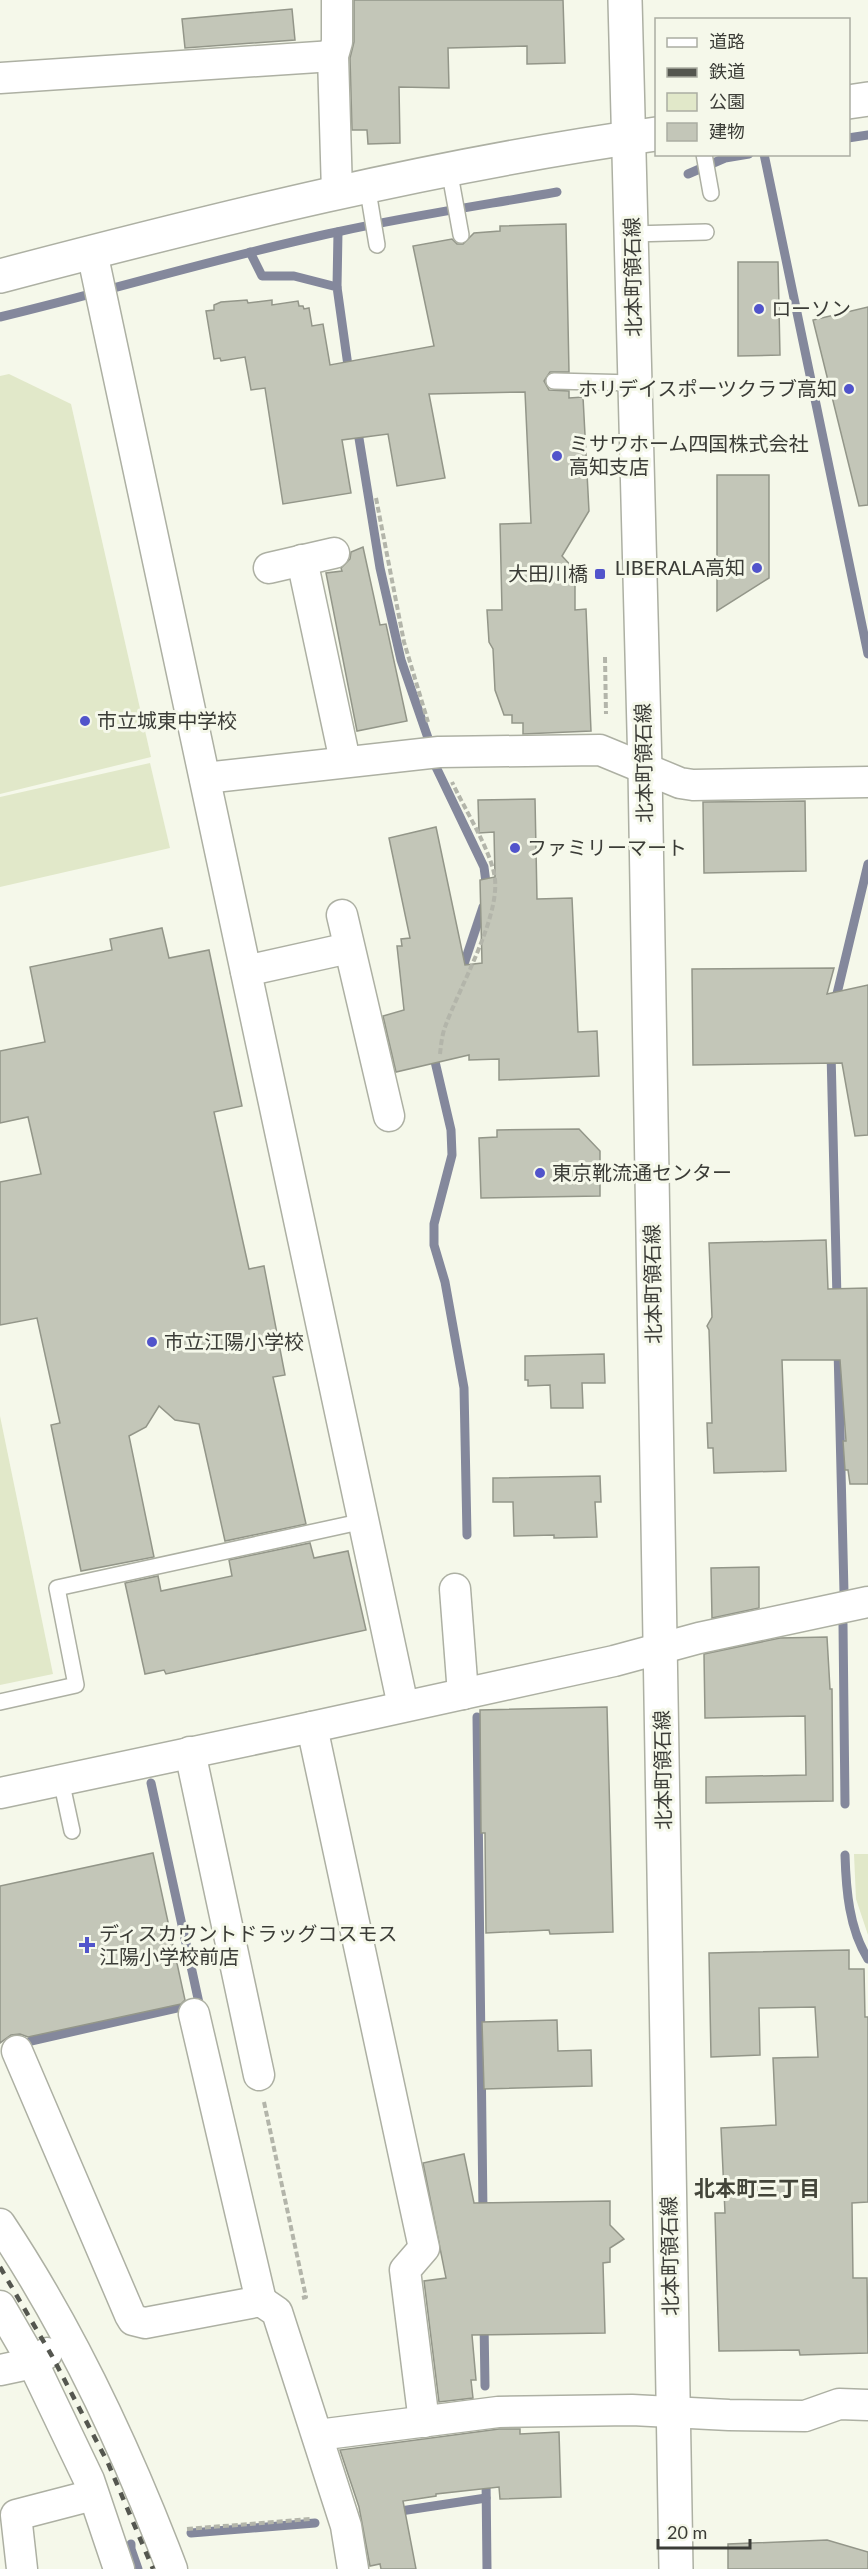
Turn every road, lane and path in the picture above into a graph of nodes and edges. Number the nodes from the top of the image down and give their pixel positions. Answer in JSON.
{"nodes":[{"id":1,"x":337,"y":0,"type":"edge"},
{"id":2,"x":625,"y":0,"type":"edge"},
{"id":3,"x":333,"y":56,"type":"junction"},
{"id":4,"x":0,"y":78,"type":"edge"},
{"id":5,"x":868,"y":99,"type":"edge"},
{"id":6,"x":850,"y":102,"type":"edge"},
{"id":7,"x":643,"y":136,"type":"edge"},
{"id":8,"x":704,"y":156,"type":"edge"},
{"id":9,"x":451,"y":181,"type":"junction"},
{"id":10,"x":711,"y":193,"type":"dead end"},
{"id":11,"x":359,"y":196,"type":"junction"},
{"id":12,"x":706,"y":232,"type":"dead end"},
{"id":13,"x":632,"y":234,"type":"junction"},
{"id":14,"x":461,"y":235,"type":"dead end"},
{"id":15,"x":377,"y":245,"type":"dead end"},
{"id":16,"x":0,"y":276,"type":"edge"},
{"id":17,"x":98,"y":280,"type":"junction"},
{"id":18,"x":554,"y":381,"type":"dead end"},
{"id":19,"x":635,"y":383,"type":"junction"},
{"id":20,"x":334,"y":553,"type":"dead end"},
{"id":21,"x":302,"y":560,"type":"junction"},
{"id":22,"x":269,"y":568,"type":"dead end"},
{"id":23,"x":605,"y":657,"type":"dead end"},
{"id":24,"x":606,"y":714,"type":"dead end"},
{"id":25,"x":345,"y":761,"type":"junction"},
{"id":26,"x":645,"y":769,"type":"junction"},
{"id":27,"x":205,"y":778,"type":"junction"},
{"id":28,"x":868,"y":782,"type":"edge"},
{"id":29,"x":342,"y":915,"type":"dead end"},
{"id":30,"x":349,"y":948,"type":"junction"},
{"id":31,"x":246,"y":971,"type":"junction"},
{"id":32,"x":388,"y":1116,"type":"dead end"},
{"id":33,"x":364,"y":1521,"type":"junction"},
{"id":34,"x":455,"y":1589,"type":"dead end"},
{"id":35,"x":868,"y":1602,"type":"edge"},
{"id":36,"x":661,"y":1649,"type":"junction"},
{"id":37,"x":463,"y":1694,"type":"junction"},
{"id":38,"x":0,"y":1702,"type":"edge"},
{"id":39,"x":403,"y":1706,"type":"junction"},
{"id":40,"x":312,"y":1727,"type":"junction"},
{"id":41,"x":190,"y":1752,"type":"junction"},
{"id":42,"x":62,"y":1780,"type":"junction"},
{"id":43,"x":0,"y":1793,"type":"edge"},
{"id":44,"x":72,"y":1831,"type":"dead end"},
{"id":45,"x":194,"y":2014,"type":"dead end"},
{"id":46,"x":17,"y":2051,"type":"dead end"},
{"id":47,"x":259,"y":2075,"type":"joint"},
{"id":48,"x":0,"y":2224,"type":"edge"},
{"id":49,"x":0,"y":2306,"type":"edge"},
{"id":50,"x":269,"y":2307,"type":"junction"},
{"id":51,"x":68,"y":2338,"type":"junction"},
{"id":52,"x":33,"y":2363,"type":"junction"},
{"id":53,"x":0,"y":2370,"type":"edge"},
{"id":54,"x":868,"y":2405,"type":"edge"},
{"id":55,"x":673,"y":2413,"type":"junction"},
{"id":56,"x":424,"y":2422,"type":"junction"},
{"id":57,"x":318,"y":2434,"type":"junction"},
{"id":58,"x":93,"y":2495,"type":"junction"},
{"id":59,"x":342,"y":2516,"type":"junction"},
{"id":60,"x":178,"y":2529,"type":"dead end"},
{"id":61,"x":22,"y":2569,"type":"edge"},
{"id":62,"x":119,"y":2569,"type":"edge"},
{"id":63,"x":172,"y":2569,"type":"edge"},
{"id":64,"x":353,"y":2569,"type":"edge"},
{"id":65,"x":676,"y":2569,"type":"edge"}],
"edges":[{"from":1,"to":3,"type":"street"},
{"from":2,"to":7,"type":"main road","name":"北本町領石線"},
{"from":3,"to":4,"type":"street"},
{"from":3,"to":11,"type":"street"},
{"from":5,"to":6,"type":"main road"},
{"from":7,"to":9,"type":"main road"},
{"from":7,"to":13,"type":"main road","name":"北本町領石線"},
{"from":8,"to":10,"type":"lane"},
{"from":9,"to":11,"type":"main road"},
{"from":9,"to":14,"type":"lane"},
{"from":11,"to":15,"type":"lane"},
{"from":11,"to":17,"type":"main road"},
{"from":12,"to":13,"type":"lane"},
{"from":13,"to":19,"type":"main road","name":"北本町領石線"},
{"from":16,"to":17,"type":"main road"},
{"from":17,"to":27,"type":"street"},
{"from":18,"to":19,"type":"lane"},
{"from":19,"to":26,"type":"main road","name":"北本町領石線"},
{"from":20,"to":21,"type":"street"},
{"from":21,"to":22,"type":"street"},
{"from":21,"to":25,"type":"street"},
{"from":23,"to":24,"type":"path"},
{"from":25,"to":26,"type":"street"},
{"from":25,"to":27,"type":"street"},
{"from":26,"to":28,"type":"street"},
{"from":26,"to":36,"type":"main road","name":"北本町領石線"},
{"from":27,"to":31,"type":"street"},
{"from":29,"to":30,"type":"street"},
{"from":30,"to":31,"type":"street"},
{"from":30,"to":32,"type":"street"},
{"from":31,"to":33,"type":"street"},
{"from":33,"to":38,"type":"lane"},
{"from":33,"to":39,"type":"street"},
{"from":34,"to":37,"type":"street"},
{"from":35,"to":36,"type":"street"},
{"from":36,"to":37,"type":"street"},
{"from":36,"to":55,"type":"main road","name":"北本町領石線"},
{"from":37,"to":39,"type":"street"},
{"from":39,"to":40,"type":"street"},
{"from":40,"to":41,"type":"street"},
{"from":40,"to":56,"type":"street"},
{"from":41,"to":42,"type":"street"},
{"from":41,"to":47,"type":"street"},
{"from":42,"to":43,"type":"street"},
{"from":42,"to":44,"type":"lane"},
{"from":45,"to":50,"type":"street"},
{"from":46,"to":50,"type":"street"},
{"from":47,"to":50,"type":"path"},
{"from":48,"to":51,"type":"street"},
{"from":49,"to":52,"type":"street"},
{"from":50,"to":57,"type":"street"},
{"from":51,"to":52,"type":"street"},
{"from":51,"to":63,"type":"street"},
{"from":52,"to":53,"type":"street"},
{"from":52,"to":58,"type":"street"},
{"from":54,"to":55,"type":"street"},
{"from":55,"to":56,"type":"street"},
{"from":55,"to":65,"type":"main road","name":"北本町領石線"},
{"from":56,"to":57,"type":"street"},
{"from":57,"to":59,"type":"street"},
{"from":58,"to":61,"type":"street"},
{"from":58,"to":62,"type":"street"},
{"from":59,"to":60,"type":"path"},
{"from":59,"to":64,"type":"street"}]}
